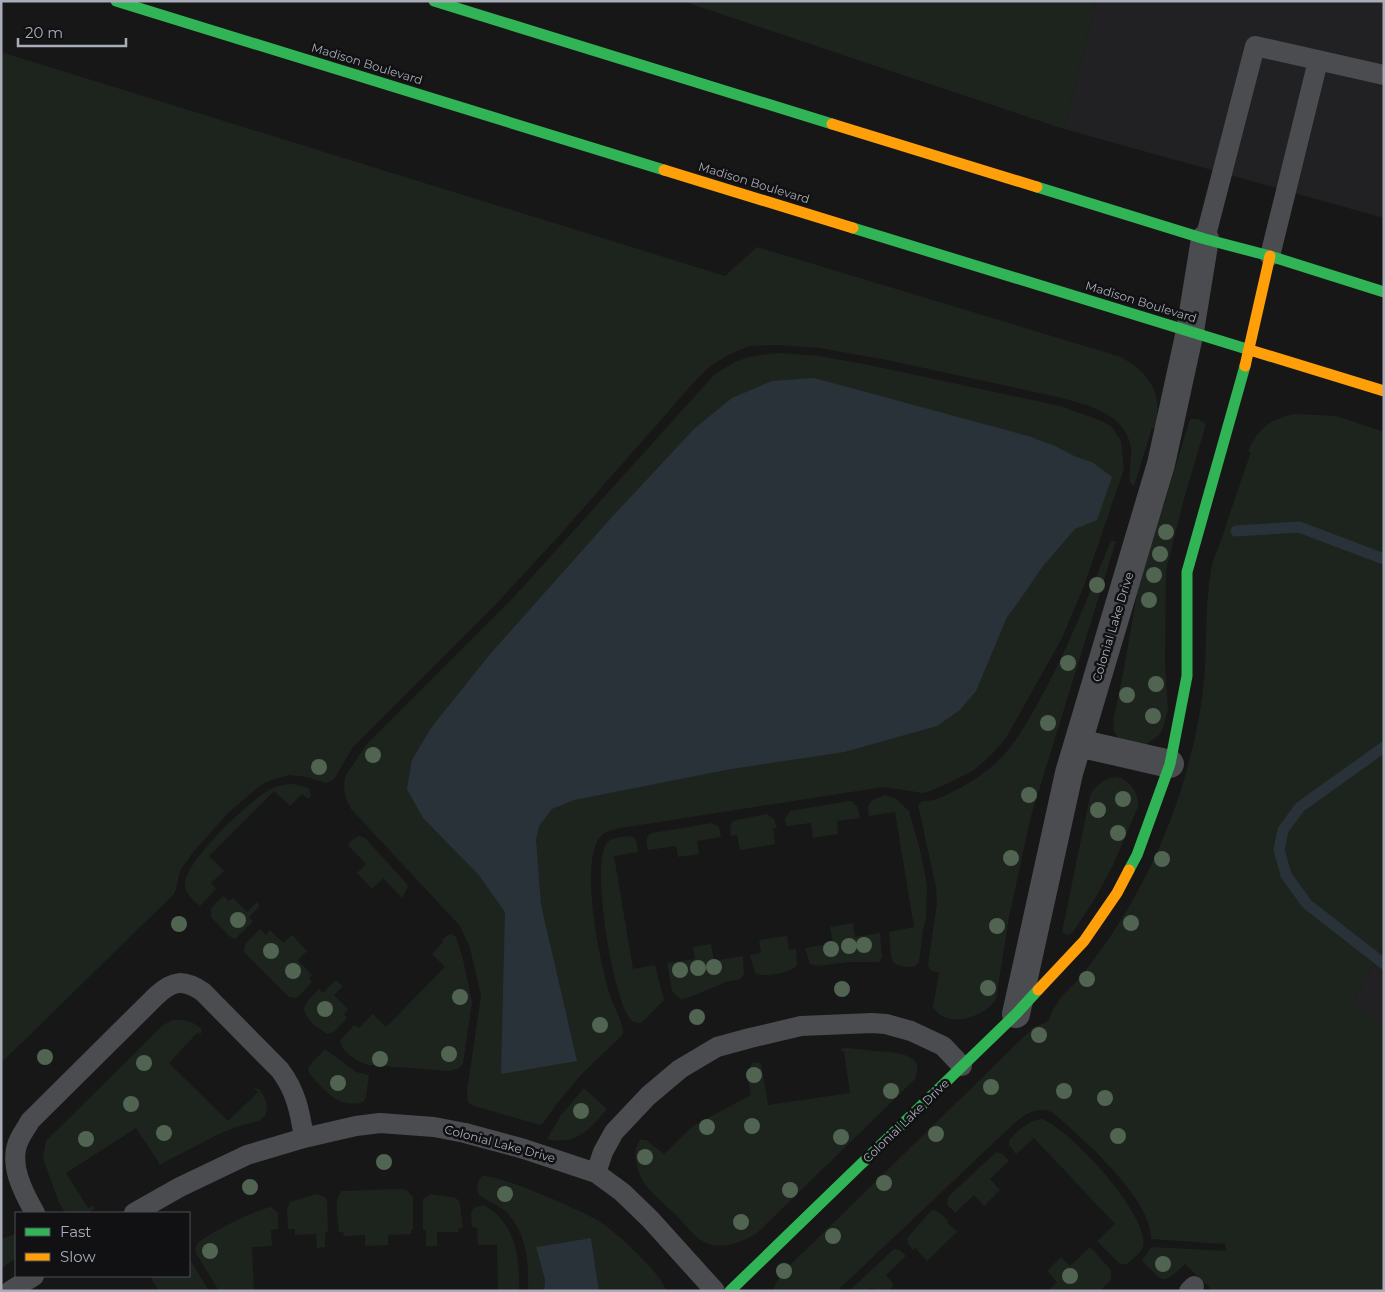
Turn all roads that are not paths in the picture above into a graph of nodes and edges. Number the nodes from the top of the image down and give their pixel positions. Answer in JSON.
{"nodes":[{"id":1,"x":116,"y":1,"type":"edge"},
{"id":2,"x":434,"y":1,"type":"edge"},
{"id":3,"x":1318,"y":61,"type":"junction"},
{"id":4,"x":1384,"y":76,"type":"edge"},
{"id":5,"x":1205,"y":239,"type":"junction"},
{"id":6,"x":1270,"y":256,"type":"junction"},
{"id":7,"x":1384,"y":292,"type":"edge"},
{"id":8,"x":1190,"y":331,"type":"junction"},
{"id":9,"x":1250,"y":350,"type":"junction"},
{"id":10,"x":1384,"y":391,"type":"edge"},
{"id":11,"x":1078,"y":743,"type":"junction"},
{"id":12,"x":1170,"y":764,"type":"junction"},
{"id":13,"x":1016,"y":1014,"type":"junction"},
{"id":14,"x":962,"y":1066,"type":"junction"},
{"id":15,"x":304,"y":1138,"type":"junction"},
{"id":16,"x":596,"y":1173,"type":"junction"},
{"id":17,"x":34,"y":1212,"type":"edge"},
{"id":18,"x":136,"y":1212,"type":"edge"},
{"id":19,"x":32,"y":1277,"type":"edge"},
{"id":20,"x":10,"y":1291,"type":"edge"},
{"id":21,"x":715,"y":1291,"type":"edge"},
{"id":22,"x":730,"y":1291,"type":"edge"}],
"edges":[{"from":1,"to":8,"type":"main road","name":"Madison Boulevard"},
{"from":2,"to":5,"type":"main road"},
{"from":3,"to":4,"type":"lane"},
{"from":3,"to":5,"type":"lane"},
{"from":3,"to":6,"type":"lane"},
{"from":5,"to":6,"type":"main road"},
{"from":5,"to":8,"type":"street","name":"Colonial Lake Drive"},
{"from":6,"to":7,"type":"main road"},
{"from":6,"to":9,"type":"main road","name":"Colonial Lake Drive"},
{"from":8,"to":9,"type":"main road","name":"Madison Boulevard"},
{"from":8,"to":11,"type":"street","name":"Colonial Lake Drive"},
{"from":9,"to":10,"type":"main road","name":"Madison Boulevard"},
{"from":9,"to":12,"type":"main road","name":"Colonial Lake Drive"},
{"from":11,"to":12,"type":"street"},
{"from":11,"to":13,"type":"street","name":"Colonial Lake Drive"},
{"from":12,"to":13,"type":"main road","name":"Colonial Lake Drive"},
{"from":13,"to":14,"type":"main road","name":"Colonial Lake Drive"},
{"from":14,"to":16,"type":"lane"},
{"from":14,"to":22,"type":"main road","name":"Colonial Lake Drive"},
{"from":15,"to":16,"type":"lane","name":"Colonial Lake Drive"},
{"from":15,"to":17,"type":"lane"},
{"from":15,"to":18,"type":"lane","name":"Colonial Lake Drive"},
{"from":16,"to":21,"type":"lane","name":"Colonial Lake Drive"},
{"from":19,"to":20,"type":"lane"}]}
